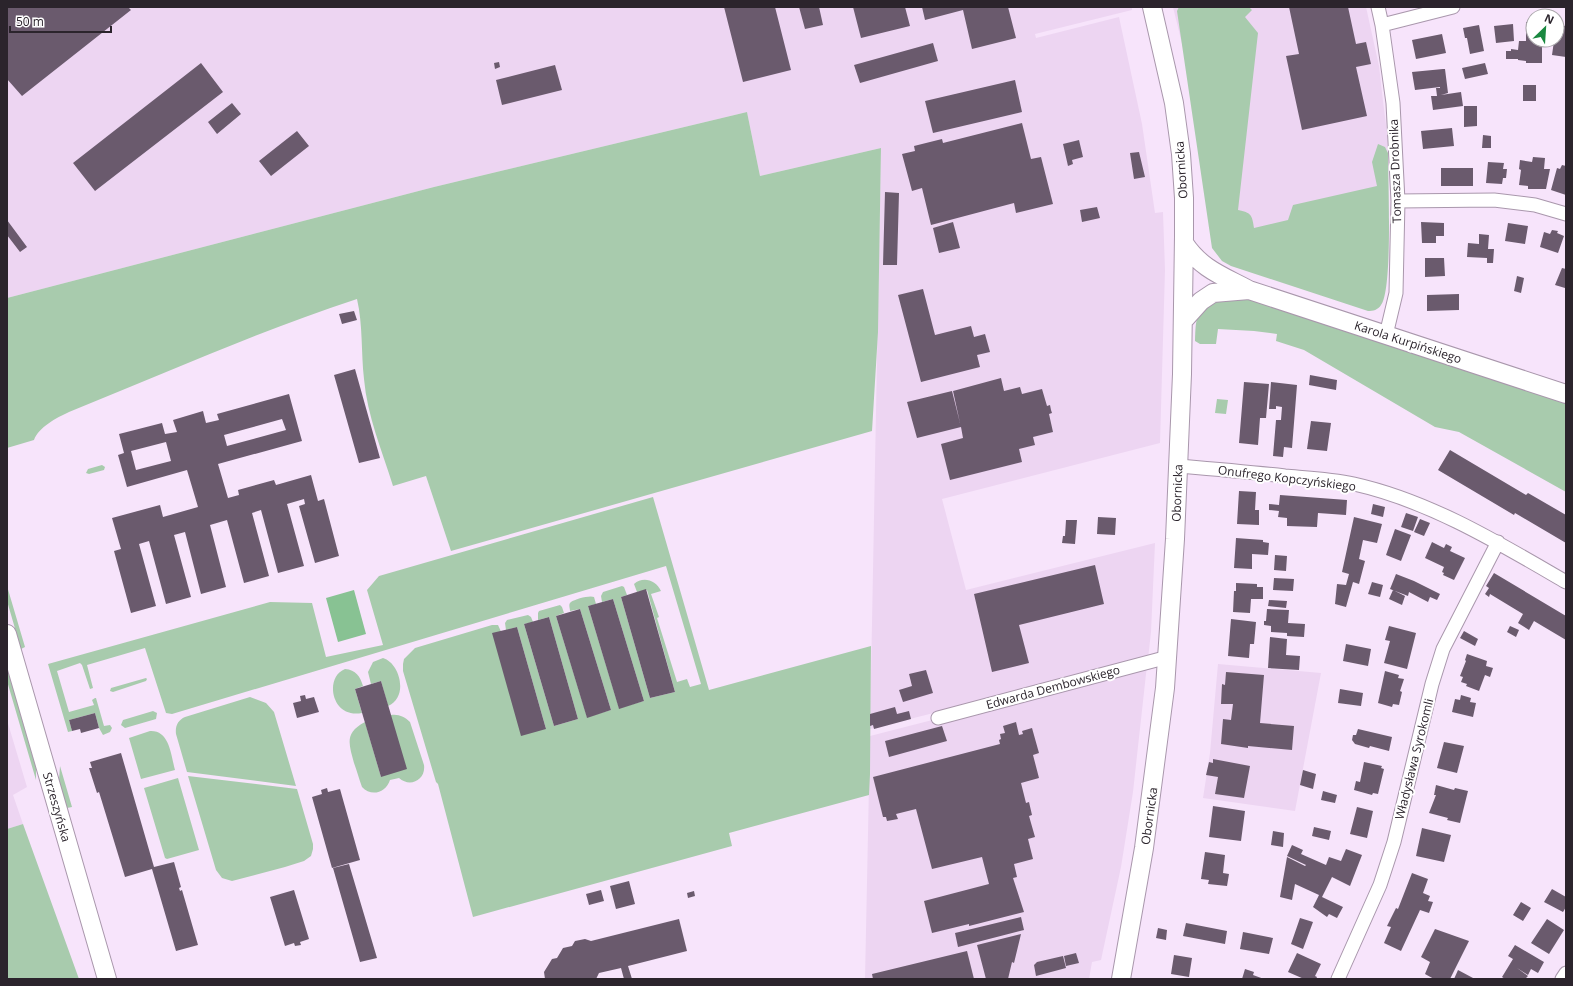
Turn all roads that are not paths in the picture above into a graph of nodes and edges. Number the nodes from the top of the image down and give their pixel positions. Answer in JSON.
{"nodes":[{"id":1,"x":1152,"y":7,"type":"edge"},
{"id":2,"x":1378,"y":7,"type":"edge"},
{"id":3,"x":1453,"y":7,"type":"edge"},
{"id":4,"x":1382,"y":25,"type":"junction"},
{"id":5,"x":1398,"y":201,"type":"junction"},
{"id":6,"x":1566,"y":214,"type":"edge"},
{"id":7,"x":1184,"y":244,"type":"junction"},
{"id":8,"x":1211,"y":271,"type":"junction"},
{"id":9,"x":1184,"y":286,"type":"junction"},
{"id":10,"x":1249,"y":290,"type":"junction"},
{"id":11,"x":1213,"y":293,"type":"junction"},
{"id":12,"x":1183,"y":321,"type":"junction"},
{"id":13,"x":1386,"y":335,"type":"junction"},
{"id":14,"x":1566,"y":394,"type":"edge"},
{"id":15,"x":1178,"y":466,"type":"junction"},
{"id":16,"x":1498,"y":542,"type":"junction"},
{"id":17,"x":1566,"y":582,"type":"edge"},
{"id":18,"x":7,"y":634,"type":"edge"},
{"id":19,"x":1168,"y":656,"type":"junction"},
{"id":20,"x":938,"y":718,"type":"dead end"},
{"id":21,"x":1566,"y":973,"type":"edge"},
{"id":22,"x":107,"y":979,"type":"edge"},
{"id":23,"x":1121,"y":979,"type":"edge"},
{"id":24,"x":1338,"y":979,"type":"edge"},
{"id":25,"x":1562,"y":979,"type":"edge"}],
"edges":[{"from":1,"to":7,"type":"main road","name":"Obornicka"},
{"from":2,"to":4,"type":"street","name":"Tomasza Drobnika"},
{"from":3,"to":4,"type":"street"},
{"from":4,"to":5,"type":"street","name":"Tomasza Drobnika"},
{"from":5,"to":6,"type":"street"},
{"from":5,"to":13,"type":"street","name":"Tomasza Drobnika"},
{"from":7,"to":8,"type":"main road","name":"Karola Kurpińskiego"},
{"from":7,"to":9,"type":"main road","name":"Obornicka"},
{"from":8,"to":9,"type":"main road"},
{"from":8,"to":10,"type":"main road","name":"Karola Kurpińskiego"},
{"from":9,"to":11,"type":"main road","name":"Karola Kurpińskiego"},
{"from":9,"to":12,"type":"main road","name":"Obornicka"},
{"from":10,"to":11,"type":"main road","name":"Karola Kurpińskiego"},
{"from":10,"to":13,"type":"main road","name":"Karola Kurpińskiego"},
{"from":11,"to":12,"type":"main road"},
{"from":12,"to":15,"type":"main road","name":"Obornicka"},
{"from":13,"to":14,"type":"main road","name":"Karola Kurpińskiego"},
{"from":15,"to":16,"type":"street","name":"Onufrego Kopczyńskiego"},
{"from":15,"to":19,"type":"main road","name":"Obornicka"},
{"from":16,"to":17,"type":"street","name":"Onufrego Kopczyńskiego"},
{"from":16,"to":24,"type":"street","name":"Władysława Syrokomli"},
{"from":18,"to":22,"type":"main road","name":"Strzeszyńska"},
{"from":19,"to":20,"type":"street","name":"Edwarda Dembowskiego"},
{"from":19,"to":23,"type":"main road","name":"Obornicka"},
{"from":21,"to":25,"type":"street"}]}
